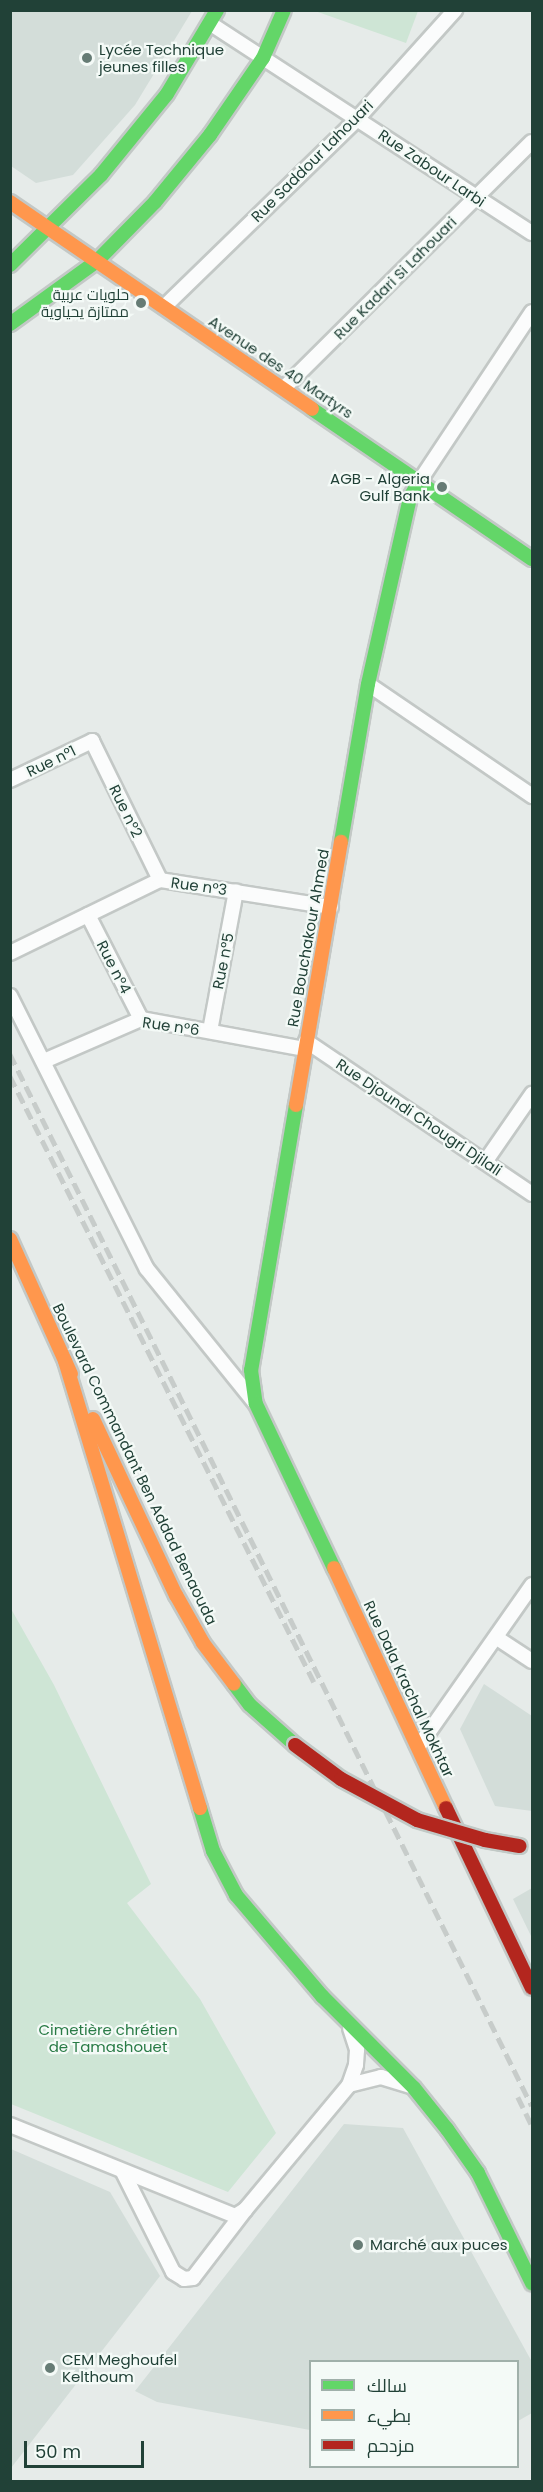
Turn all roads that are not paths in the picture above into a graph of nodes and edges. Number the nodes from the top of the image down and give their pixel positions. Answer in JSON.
{"nodes":[{"id":1,"x":217,"y":10,"type":"edge"},
{"id":2,"x":284,"y":10,"type":"edge"},
{"id":3,"x":455,"y":10,"type":"edge"},
{"id":4,"x":211,"y":24,"type":"junction"},
{"id":5,"x":263,"y":58,"type":"junction"},
{"id":6,"x":357,"y":119,"type":"junction"},
{"id":7,"x":532,"y":142,"type":"edge"},
{"id":8,"x":476,"y":198,"type":"junction"},
{"id":9,"x":13,"y":207,"type":"edge"},
{"id":10,"x":49,"y":230,"type":"junction"},
{"id":11,"x":532,"y":233,"type":"edge"},
{"id":12,"x":97,"y":261,"type":"junction"},
{"id":13,"x":10,"y":265,"type":"edge"},
{"id":14,"x":164,"y":307,"type":"junction"},
{"id":15,"x":532,"y":312,"type":"edge"},
{"id":16,"x":10,"y":324,"type":"edge"},
{"id":17,"x":284,"y":388,"type":"junction"},
{"id":18,"x":419,"y":482,"type":"junction"},
{"id":19,"x":532,"y":559,"type":"edge"},
{"id":20,"x":368,"y":684,"type":"junction"},
{"id":21,"x":92,"y":741,"type":"joint"},
{"id":22,"x":10,"y":780,"type":"edge"},
{"id":23,"x":532,"y":796,"type":"edge"},
{"id":24,"x":160,"y":880,"type":"junction"},
{"id":25,"x":236,"y":891,"type":"junction"},
{"id":26,"x":331,"y":907,"type":"junction"},
{"id":27,"x":88,"y":915,"type":"junction"},
{"id":28,"x":10,"y":952,"type":"edge"},
{"id":29,"x":10,"y":996,"type":"edge"},
{"id":30,"x":141,"y":1018,"type":"junction"},
{"id":31,"x":210,"y":1031,"type":"junction"},
{"id":32,"x":305,"y":1045,"type":"junction"},
{"id":33,"x":44,"y":1061,"type":"junction"},
{"id":34,"x":532,"y":1094,"type":"edge"},
{"id":35,"x":485,"y":1162,"type":"junction"},
{"id":36,"x":532,"y":1194,"type":"edge"},
{"id":37,"x":10,"y":1239,"type":"edge"},
{"id":38,"x":65,"y":1361,"type":"junction"},
{"id":39,"x":255,"y":1404,"type":"junction"},
{"id":40,"x":532,"y":1585,"type":"edge"},
{"id":41,"x":527,"y":1605,"type":"edge"},
{"id":42,"x":497,"y":1638,"type":"junction"},
{"id":43,"x":532,"y":1661,"type":"edge"},
{"id":44,"x":419,"y":1746,"type":"junction"},
{"id":45,"x":526,"y":1847,"type":"edge"},
{"id":46,"x":532,"y":1988,"type":"edge"},
{"id":47,"x":347,"y":2021,"type":"junction"},
{"id":48,"x":350,"y":2085,"type":"junction"},
{"id":49,"x":414,"y":2088,"type":"junction"},
{"id":50,"x":10,"y":2125,"type":"edge"},
{"id":51,"x":123,"y":2172,"type":"junction"},
{"id":52,"x":245,"y":2210,"type":"junction"},
{"id":53,"x":532,"y":2283,"type":"edge"}],
"edges":[{"from":1,"to":4,"type":"street"},
{"from":2,"to":5,"type":"street"},
{"from":3,"to":6,"type":"street","name":"Rue Saddour Lahouari"},
{"from":4,"to":5,"type":"street","name":"Rue Zabour Larbi"},
{"from":4,"to":10,"type":"street"},
{"from":5,"to":6,"type":"street","name":"Rue Zabour Larbi"},
{"from":5,"to":12,"type":"street"},
{"from":6,"to":8,"type":"street","name":"Rue Zabour Larbi"},
{"from":6,"to":14,"type":"street","name":"Rue Saddour Lahouari"},
{"from":7,"to":8,"type":"street","name":"Rue Kadari Si Lahouari"},
{"from":8,"to":11,"type":"street","name":"Rue Zabour Larbi"},
{"from":8,"to":17,"type":"street","name":"Rue Kadari Si Lahouari"},
{"from":9,"to":10,"type":"street","name":"Avenue des 40 Martyrs"},
{"from":10,"to":12,"type":"street","name":"Avenue des 40 Martyrs"},
{"from":10,"to":13,"type":"street"},
{"from":12,"to":14,"type":"street","name":"Avenue des 40 Martyrs"},
{"from":12,"to":16,"type":"street"},
{"from":14,"to":17,"type":"street","name":"Avenue des 40 Martyrs"},
{"from":15,"to":18,"type":"street"},
{"from":17,"to":18,"type":"street","name":"Avenue des 40 Martyrs"},
{"from":18,"to":19,"type":"street","name":"Avenue des 40 Martyrs"},
{"from":18,"to":20,"type":"street","name":"Rue Bouchakour Ahmed"},
{"from":20,"to":23,"type":"street"},
{"from":20,"to":26,"type":"street","name":"Rue Bouchakour Ahmed"},
{"from":21,"to":22,"type":"street","name":"Rue n°1"},
{"from":21,"to":24,"type":"street","name":"Rue n°2"},
{"from":24,"to":25,"type":"street","name":"Rue n°3"},
{"from":24,"to":27,"type":"street","name":"Rue n°3"},
{"from":25,"to":26,"type":"street","name":"Rue n°3"},
{"from":25,"to":31,"type":"street","name":"Rue n°5"},
{"from":26,"to":32,"type":"street","name":"Rue Bouchakour Ahmed"},
{"from":27,"to":28,"type":"street","name":"Rue n°3"},
{"from":27,"to":30,"type":"street","name":"Rue n°4"},
{"from":29,"to":33,"type":"street"},
{"from":30,"to":31,"type":"street","name":"Rue n°6"},
{"from":30,"to":33,"type":"street","name":"Rue n°6"},
{"from":31,"to":32,"type":"street","name":"Rue n°6"},
{"from":32,"to":35,"type":"street","name":"Rue Djoundi Chougri Djilali"},
{"from":32,"to":39,"type":"street","name":"Rue Bouchakour Ahmed"},
{"from":33,"to":39,"type":"street"},
{"from":34,"to":35,"type":"street"},
{"from":35,"to":36,"type":"street","name":"Rue Djoundi Chougri Djilali"},
{"from":37,"to":38,"type":"street","name":"Boulevard Commandant Ben Addad Benaouda"},
{"from":38,"to":45,"type":"street","name":"Boulevard Commandant Ben Addad Benaouda","bridge":true},
{"from":38,"to":47,"type":"street"},
{"from":39,"to":44,"type":"street","name":"Rue Dala Krachal Mokhtar"},
{"from":40,"to":41,"type":"street"},
{"from":41,"to":42,"type":"street"},
{"from":42,"to":43,"type":"street"},
{"from":42,"to":44,"type":"street"},
{"from":44,"to":46,"type":"street","name":"Rue Dala Krachal Mokhtar"},
{"from":47,"to":48,"type":"street"},
{"from":47,"to":49,"type":"street"},
{"from":48,"to":49,"type":"street"},
{"from":48,"to":52,"type":"street"},
{"from":49,"to":53,"type":"street"},
{"from":50,"to":51,"type":"street"},
{"from":51,"to":52,"type":"street"},
{"from":51,"to":52,"type":"street"}]}
